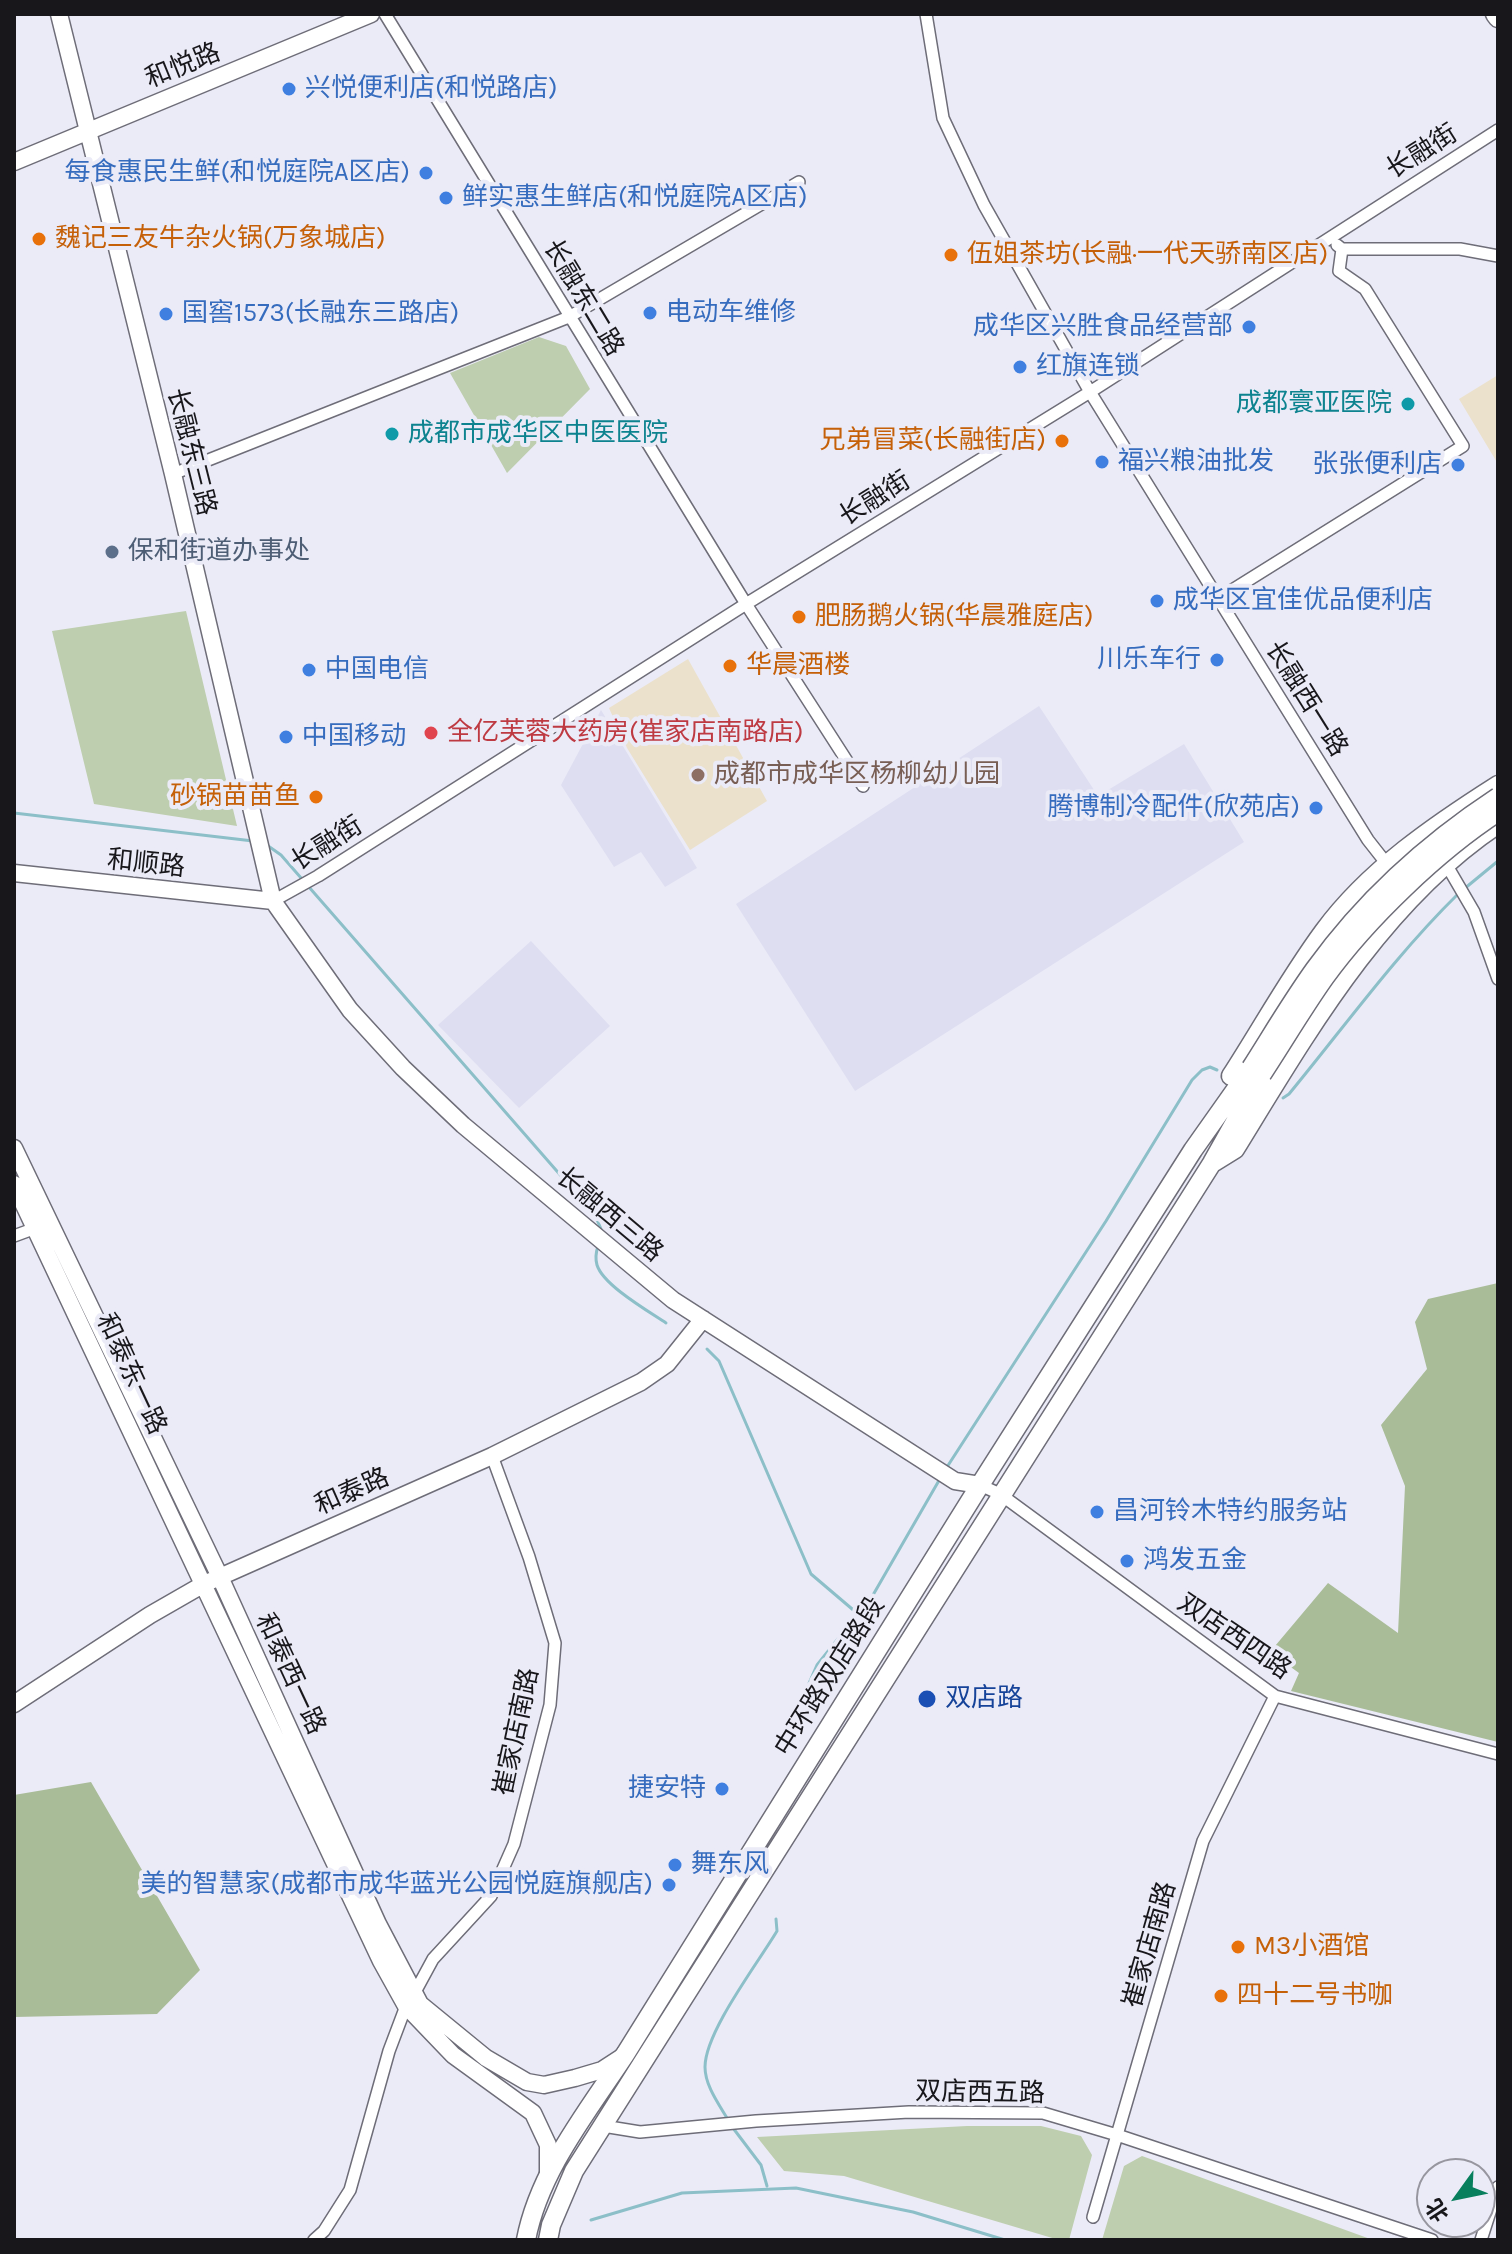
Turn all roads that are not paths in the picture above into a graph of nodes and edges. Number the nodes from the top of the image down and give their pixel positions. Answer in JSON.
{"nodes":[{"id":1,"x":59,"y":14,"type":"edge"},
{"id":2,"x":371,"y":14,"type":"edge"},
{"id":3,"x":385,"y":14,"type":"edge"},
{"id":4,"x":926,"y":14,"type":"edge"},
{"id":5,"x":1498,"y":130,"type":"edge"},
{"id":6,"x":87,"y":131,"type":"junction"},
{"id":7,"x":14,"y":162,"type":"edge"},
{"id":8,"x":799,"y":182,"type":"dead end"},
{"id":9,"x":1329,"y":236,"type":"junction"},
{"id":10,"x":1342,"y":249,"type":"junction"},
{"id":11,"x":1498,"y":256,"type":"edge"},
{"id":12,"x":569,"y":317,"type":"junction"},
{"id":13,"x":1090,"y":392,"type":"junction"},
{"id":14,"x":173,"y":474,"type":"junction"},
{"id":15,"x":1218,"y":599,"type":"junction"},
{"id":16,"x":746,"y":604,"type":"junction"},
{"id":17,"x":1498,"y":785,"type":"edge"},
{"id":18,"x":863,"y":786,"type":"dead end"},
{"id":19,"x":1498,"y":797,"type":"edge"},
{"id":20,"x":1498,"y":812,"type":"edge"},
{"id":21,"x":1498,"y":824,"type":"edge"},
{"id":22,"x":1446,"y":864,"type":"junction"},
{"id":23,"x":1386,"y":865,"type":"junction"},
{"id":24,"x":14,"y":873,"type":"edge"},
{"id":25,"x":1415,"y":893,"type":"junction"},
{"id":26,"x":273,"y":901,"type":"junction"},
{"id":27,"x":1498,"y":979,"type":"edge"},
{"id":28,"x":1256,"y":1071,"type":"junction"},
{"id":29,"x":14,"y":1148,"type":"edge"},
{"id":30,"x":1193,"y":1150,"type":"junction"},
{"id":31,"x":1212,"y":1163,"type":"junction"},
{"id":32,"x":14,"y":1184,"type":"edge"},
{"id":33,"x":42,"y":1226,"type":"junction"},
{"id":34,"x":14,"y":1236,"type":"edge"},
{"id":35,"x":703,"y":1319,"type":"junction"},
{"id":36,"x":492,"y":1456,"type":"junction"},
{"id":37,"x":980,"y":1485,"type":"junction"},
{"id":38,"x":1000,"y":1494,"type":"junction"},
{"id":39,"x":212,"y":1580,"type":"junction"},
{"id":40,"x":1275,"y":1696,"type":"junction"},
{"id":41,"x":14,"y":1704,"type":"edge"},
{"id":42,"x":1498,"y":1754,"type":"edge"},
{"id":43,"x":410,"y":2000,"type":"junction"},
{"id":44,"x":626,"y":2053,"type":"junction"},
{"id":45,"x":603,"y":2126,"type":"junction"},
{"id":46,"x":1117,"y":2135,"type":"junction"},
{"id":47,"x":548,"y":2176,"type":"junction"},
{"id":48,"x":1498,"y":2187,"type":"edge"},
{"id":49,"x":1093,"y":2217,"type":"dead end"},
{"id":50,"x":314,"y":2240,"type":"edge"},
{"id":51,"x":526,"y":2240,"type":"edge"},
{"id":52,"x":548,"y":2240,"type":"edge"},
{"id":53,"x":1432,"y":2240,"type":"edge"},
{"id":54,"x":1481,"y":2240,"type":"edge"}],
"edges":[{"from":1,"to":6,"type":"street","name":"长融东三路"},
{"from":2,"to":6,"type":"street","name":"和悦路"},
{"from":3,"to":12,"type":"street","name":"长融东二路"},
{"from":4,"to":13,"type":"street","name":"长融西一路"},
{"from":5,"to":9,"type":"street","name":"长融街"},
{"from":6,"to":7,"type":"street","name":"和悦路"},
{"from":6,"to":14,"type":"street","name":"长融东三路"},
{"from":8,"to":12,"type":"street"},
{"from":9,"to":10,"type":"street"},
{"from":9,"to":13,"type":"street","name":"长融街"},
{"from":10,"to":11,"type":"street"},
{"from":10,"to":15,"type":"street"},
{"from":12,"to":14,"type":"street"},
{"from":12,"to":16,"type":"street","name":"长融东二路"},
{"from":13,"to":15,"type":"street","name":"长融西一路"},
{"from":13,"to":16,"type":"street","name":"长融街"},
{"from":14,"to":26,"type":"street","name":"长融东三路"},
{"from":15,"to":23,"type":"street","name":"长融西一路"},
{"from":16,"to":18,"type":"street","name":"长融东二路"},
{"from":16,"to":26,"type":"street","name":"长融街"},
{"from":17,"to":23,"type":"main road"},
{"from":19,"to":28,"type":"main road","bridge":true},
{"from":20,"to":28,"type":"main road","bridge":true},
{"from":21,"to":22,"type":"main road"},
{"from":22,"to":25,"type":"main road"},
{"from":22,"to":27,"type":"street"},
{"from":23,"to":25,"type":"street","name":"长融西一路"},
{"from":23,"to":30,"type":"main road"},
{"from":24,"to":26,"type":"street","name":"和顺路"},
{"from":25,"to":31,"type":"main road"},
{"from":26,"to":35,"type":"street","name":"长融西三路"},
{"from":28,"to":30,"type":"main road"},
{"from":28,"to":31,"type":"main road"},
{"from":29,"to":33,"type":"street"},
{"from":30,"to":37,"type":"main road","name":"中环路双店路段"},
{"from":31,"to":38,"type":"main road","name":"中环路双店路段"},
{"from":32,"to":33,"type":"street","name":"和泰东一路"},
{"from":33,"to":34,"type":"street"},
{"from":33,"to":39,"type":"street","name":"和泰东一路"},
{"from":35,"to":36,"type":"street","name":"和泰路"},
{"from":35,"to":37,"type":"street","name":"长融西三路"},
{"from":36,"to":39,"type":"street","name":"和泰路"},
{"from":36,"to":43,"type":"street","name":"崔家店南路"},
{"from":37,"to":38,"type":"street","name":"双店西四路"},
{"from":37,"to":44,"type":"main road","name":"中环路双店路段"},
{"from":38,"to":40,"type":"street","name":"双店西四路"},
{"from":38,"to":45,"type":"main road","name":"中环路双店路段"},
{"from":39,"to":41,"type":"street","name":"和泰路"},
{"from":39,"to":43,"type":"street","name":"和泰西一路"},
{"from":40,"to":42,"type":"street","name":"双店西四路"},
{"from":40,"to":46,"type":"street","name":"崔家店南路"},
{"from":43,"to":44,"type":"street","name":"和泰西一路"},
{"from":43,"to":47,"type":"street","name":"和泰西一路"},
{"from":43,"to":50,"type":"street","name":"崔家店南路"},
{"from":44,"to":47,"type":"main road","name":"中环路双店路段"},
{"from":45,"to":46,"type":"street","name":"双店西五路"},
{"from":45,"to":52,"type":"main road","name":"中环路双店路段"},
{"from":46,"to":49,"type":"street","name":"崔家店南路"},
{"from":46,"to":53,"type":"street","name":"双店西五路"},
{"from":47,"to":51,"type":"main road","name":"中环路双店路段"},
{"from":48,"to":54,"type":"street"}]}
